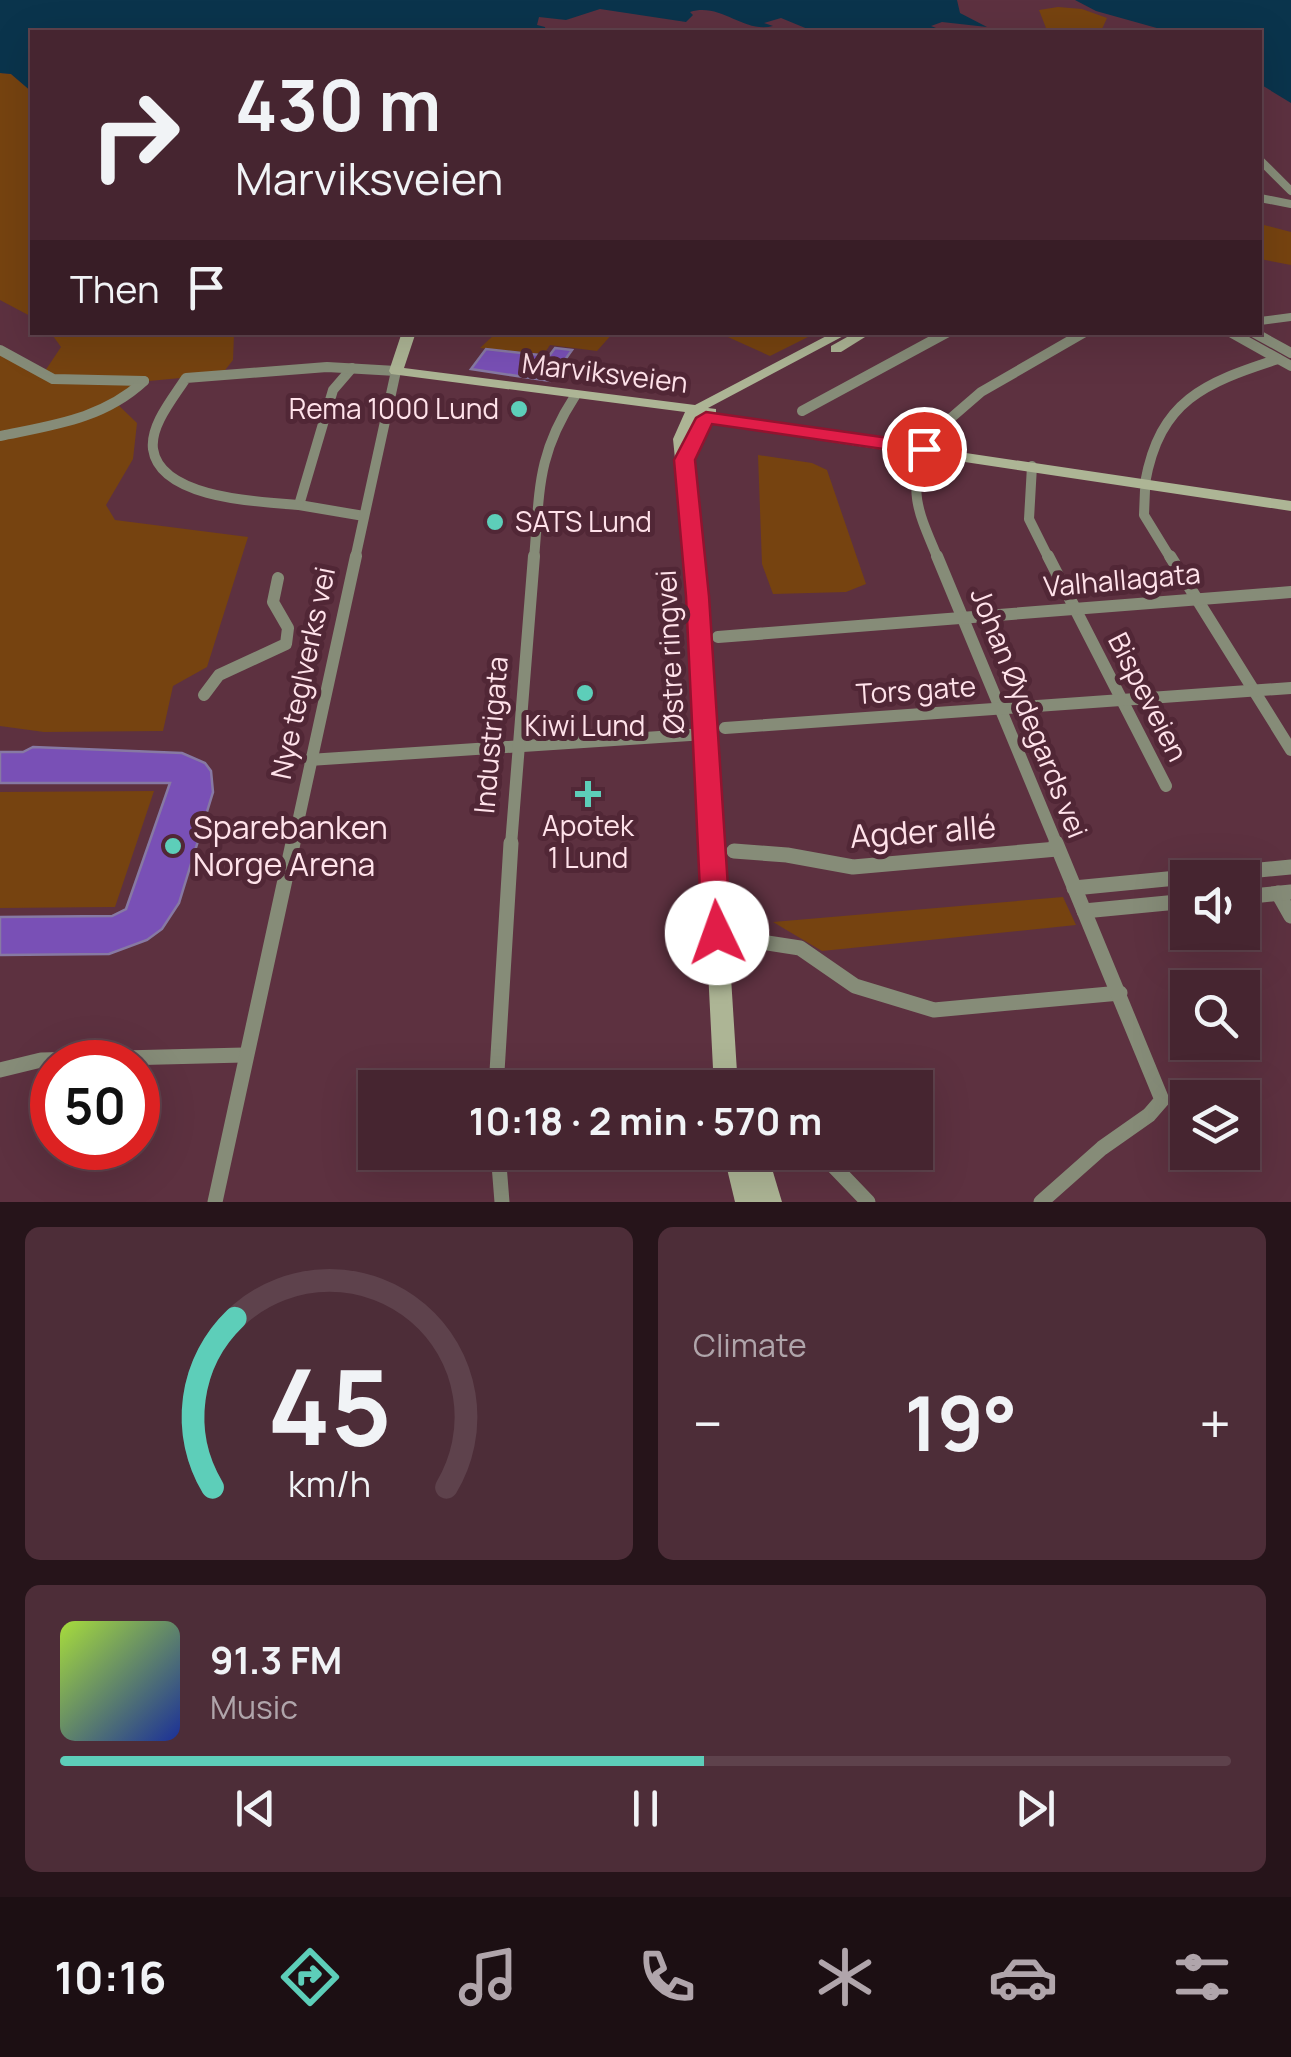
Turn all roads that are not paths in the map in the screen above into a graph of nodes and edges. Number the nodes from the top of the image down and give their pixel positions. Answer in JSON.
{"nodes":[{"id":1,"x":1262,"y":163,"type":"edge"},
{"id":2,"x":1262,"y":172,"type":"edge"},
{"id":3,"x":1270,"y":174,"type":"junction"},
{"id":4,"x":1291,"y":191,"type":"edge"},
{"id":5,"x":1262,"y":198,"type":"edge"},
{"id":6,"x":1291,"y":204,"type":"edge"},
{"id":7,"x":1291,"y":317,"type":"edge"},
{"id":8,"x":1262,"y":321,"type":"edge"},
{"id":9,"x":408,"y":335,"type":"edge"},
{"id":10,"x":840,"y":335,"type":"edge"},
{"id":11,"x":861,"y":335,"type":"edge"},
{"id":12,"x":942,"y":335,"type":"edge"},
{"id":13,"x":1080,"y":335,"type":"edge"},
{"id":14,"x":1235,"y":335,"type":"edge"},
{"id":15,"x":1259,"y":335,"type":"edge"},
{"id":16,"x":0,"y":350,"type":"edge"},
{"id":17,"x":1291,"y":353,"type":"edge"},
{"id":18,"x":1278,"y":359,"type":"junction"},
{"id":19,"x":1291,"y":366,"type":"edge"},
{"id":20,"x":352,"y":368,"type":"junction"},
{"id":21,"x":396,"y":371,"type":"junction"},
{"id":22,"x":575,"y":396,"type":"junction"},
{"id":23,"x":802,"y":410,"type":"dead end"},
{"id":24,"x":701,"y":414,"type":"junction"},
{"id":25,"x":0,"y":436,"type":"edge"},
{"id":26,"x":926,"y":443,"type":"junction"},
{"id":27,"x":1032,"y":466,"type":"junction"},
{"id":28,"x":1145,"y":487,"type":"junction"},
{"id":29,"x":298,"y":505,"type":"junction"},
{"id":30,"x":1291,"y":506,"type":"edge"},
{"id":31,"x":364,"y":516,"type":"junction"},
{"id":32,"x":278,"y":578,"type":"dead end"},
{"id":33,"x":1291,"y":592,"type":"edge"},
{"id":34,"x":1198,"y":599,"type":"junction"},
{"id":35,"x":1075,"y":609,"type":"junction"},
{"id":36,"x":963,"y":618,"type":"junction"},
{"id":37,"x":718,"y":637,"type":"dead end"},
{"id":38,"x":1291,"y":688,"type":"edge"},
{"id":39,"x":1255,"y":690,"type":"junction"},
{"id":40,"x":204,"y":696,"type":"dead end"},
{"id":41,"x":1120,"y":700,"type":"junction"},
{"id":42,"x":1000,"y":709,"type":"junction"},
{"id":43,"x":715,"y":731,"type":"junction"},
{"id":44,"x":517,"y":745,"type":"junction"},
{"id":45,"x":1291,"y":750,"type":"edge"},
{"id":46,"x":309,"y":760,"type":"junction"},
{"id":47,"x":1166,"y":786,"type":"dead end"},
{"id":48,"x":1057,"y":848,"type":"junction"},
{"id":49,"x":734,"y":851,"type":"dead end"},
{"id":50,"x":1291,"y":867,"type":"edge"},
{"id":51,"x":1074,"y":888,"type":"junction"},
{"id":52,"x":1284,"y":893,"type":"edge"},
{"id":53,"x":1170,"y":903,"type":"edge"},
{"id":54,"x":1084,"y":910,"type":"junction"},
{"id":55,"x":1291,"y":916,"type":"edge"},
{"id":56,"x":740,"y":939,"type":"dead end"},
{"id":57,"x":1120,"y":993,"type":"junction"},
{"id":58,"x":724,"y":1020,"type":"junction"},
{"id":59,"x":244,"y":1055,"type":"junction"},
{"id":60,"x":0,"y":1070,"type":"edge"},
{"id":61,"x":497,"y":1070,"type":"edge"},
{"id":62,"x":725,"y":1070,"type":"edge"},
{"id":63,"x":735,"y":1070,"type":"edge"},
{"id":64,"x":499,"y":1170,"type":"edge"},
{"id":65,"x":740,"y":1170,"type":"edge"},
{"id":66,"x":759,"y":1170,"type":"edge"},
{"id":67,"x":837,"y":1170,"type":"edge"},
{"id":68,"x":215,"y":1202,"type":"edge"},
{"id":69,"x":502,"y":1202,"type":"edge"},
{"id":70,"x":748,"y":1202,"type":"edge"},
{"id":71,"x":769,"y":1202,"type":"edge"},
{"id":72,"x":868,"y":1202,"type":"edge"},
{"id":73,"x":1041,"y":1202,"type":"edge"}],
"edges":[{"from":1,"to":3,"type":"street"},
{"from":2,"to":3,"type":"street"},
{"from":3,"to":4,"type":"street"},
{"from":5,"to":6,"type":"street"},
{"from":7,"to":8,"type":"street"},
{"from":9,"to":21,"type":"main road","name":"Nye teglverks vei"},
{"from":10,"to":24,"type":"main road"},
{"from":11,"to":24,"type":"main road"},
{"from":12,"to":23,"type":"street"},
{"from":13,"to":26,"type":"street"},
{"from":14,"to":18,"type":"street"},
{"from":15,"to":17,"type":"street"},
{"from":16,"to":25,"type":"street"},
{"from":18,"to":19,"type":"street"},
{"from":18,"to":28,"type":"street"},
{"from":20,"to":21,"type":"street","name":"Marviksveien"},
{"from":20,"to":29,"type":"street"},
{"from":20,"to":29,"type":"street","name":"Marviksveien"},
{"from":21,"to":22,"type":"main road","name":"Marviksveien"},
{"from":21,"to":31,"type":"street","name":"Nye teglverks vei"},
{"from":22,"to":24,"type":"main road","name":"Marviksveien"},
{"from":22,"to":44,"type":"street","name":"Industrigata"},
{"from":24,"to":26,"type":"main road","name":"Marviksveien"},
{"from":24,"to":43,"type":"main road","name":"Østre ringvei"},
{"from":26,"to":27,"type":"main road","name":"Marviksveien"},
{"from":26,"to":36,"type":"street","name":"Johan Øydegards vei"},
{"from":27,"to":28,"type":"main road","name":"Marviksveien"},
{"from":27,"to":35,"type":"street","name":"Bispeveien"},
{"from":28,"to":30,"type":"main road","name":"Marviksveien"},
{"from":28,"to":34,"type":"street"},
{"from":29,"to":31,"type":"street"},
{"from":31,"to":46,"type":"street","name":"Nye teglverks vei"},
{"from":32,"to":40,"type":"street"},
{"from":33,"to":34,"type":"street","name":"Valhallagata"},
{"from":34,"to":35,"type":"street","name":"Valhallagata"},
{"from":34,"to":39,"type":"street"},
{"from":35,"to":36,"type":"street","name":"Valhallagata"},
{"from":35,"to":41,"type":"street","name":"Bispeveien"},
{"from":36,"to":37,"type":"street","name":"Valhallagata"},
{"from":36,"to":42,"type":"street","name":"Johan Øydegards vei"},
{"from":38,"to":39,"type":"street","name":"Tors gate"},
{"from":39,"to":41,"type":"street","name":"Tors gate"},
{"from":39,"to":45,"type":"street"},
{"from":41,"to":42,"type":"street","name":"Tors gate"},
{"from":41,"to":47,"type":"street","name":"Bispeveien"},
{"from":42,"to":43,"type":"street","name":"Tors gate"},
{"from":42,"to":48,"type":"street","name":"Johan Øydegards vei"},
{"from":43,"to":44,"type":"street","name":"Tors gate"},
{"from":43,"to":58,"type":"main road","name":"Østre ringvei"},
{"from":44,"to":46,"type":"street","name":"Tors gate"},
{"from":44,"to":61,"type":"street","name":"Industrigata"},
{"from":46,"to":59,"type":"street","name":"Nye teglverks vei"},
{"from":48,"to":49,"type":"street","name":"Agder allé"},
{"from":48,"to":51,"type":"street","name":"Johan Øydegards vei"},
{"from":50,"to":51,"type":"street"},
{"from":51,"to":54,"type":"street","name":"Johan Øydegards vei"},
{"from":52,"to":55,"type":"street"},
{"from":53,"to":54,"type":"street"},
{"from":54,"to":57,"type":"street","name":"Johan Øydegards vei"},
{"from":56,"to":57,"type":"street"},
{"from":57,"to":73,"type":"street","name":"Johan Øydegards vei"},
{"from":58,"to":62,"type":"main road","name":"Østre ringvei"},
{"from":58,"to":63,"type":"main road","name":"Østre ringvei"},
{"from":59,"to":60,"type":"street"},
{"from":59,"to":68,"type":"street","name":"Nye teglverks vei"},
{"from":64,"to":69,"type":"street"},
{"from":65,"to":70,"type":"main road"},
{"from":66,"to":71,"type":"main road"},
{"from":67,"to":72,"type":"street"}]}
